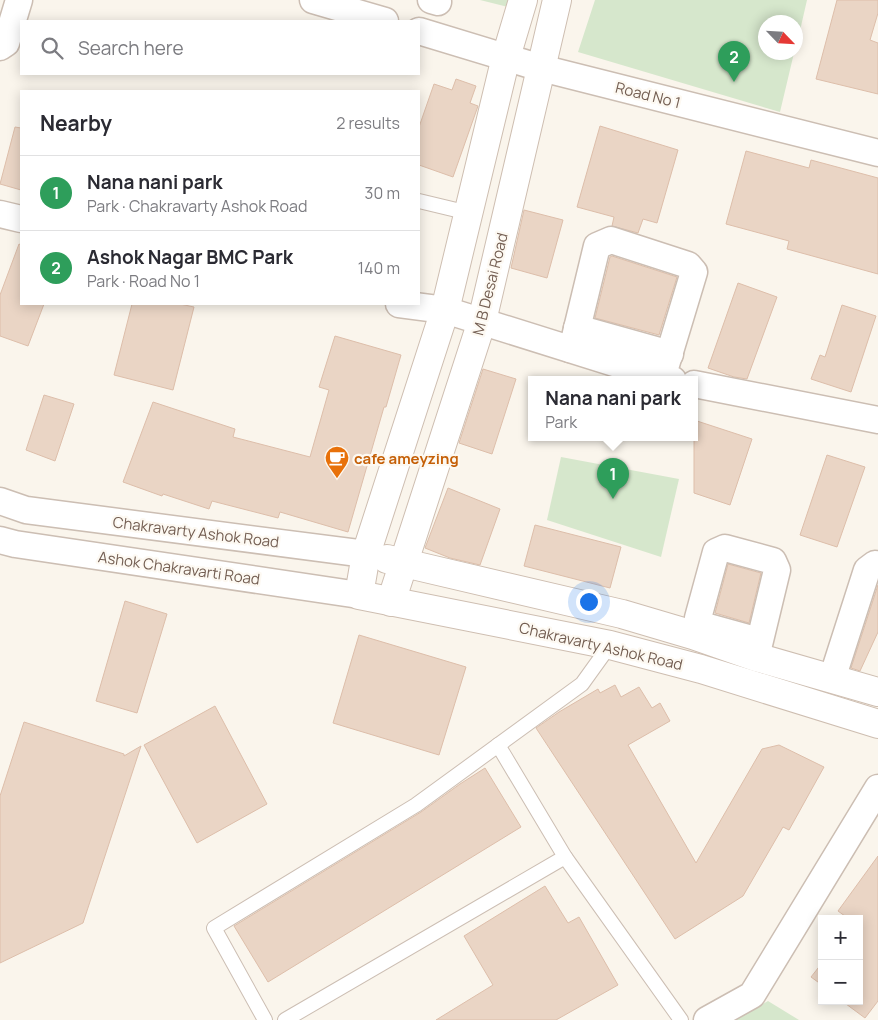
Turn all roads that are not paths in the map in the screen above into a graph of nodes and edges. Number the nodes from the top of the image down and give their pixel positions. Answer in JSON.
{"nodes":[{"id":1,"x":19,"y":0,"type":"edge"},
{"id":2,"x":312,"y":0,"type":"edge"},
{"id":3,"x":523,"y":0,"type":"edge"},
{"id":4,"x":557,"y":0,"type":"edge"},
{"id":5,"x":384,"y":14,"type":"edge"},
{"id":6,"x":420,"y":31,"type":"edge"},
{"id":7,"x":0,"y":47,"type":"edge"},
{"id":8,"x":506,"y":57,"type":"junction"},
{"id":9,"x":541,"y":68,"type":"junction"},
{"id":10,"x":878,"y":152,"type":"edge"},
{"id":11,"x":420,"y":201,"type":"edge"},
{"id":12,"x":469,"y":213,"type":"junction"},
{"id":13,"x":0,"y":214,"type":"edge"},
{"id":14,"x":20,"y":219,"type":"edge"},
{"id":15,"x":408,"y":305,"type":"edge"},
{"id":16,"x":445,"y":310,"type":"junction"},
{"id":17,"x":482,"y":321,"type":"junction"},
{"id":18,"x":574,"y":339,"type":"junction"},
{"id":19,"x":668,"y":371,"type":"edge"},
{"id":20,"x":698,"y":385,"type":"edge"},
{"id":21,"x":878,"y":420,"type":"edge"},
{"id":22,"x":0,"y":501,"type":"edge"},
{"id":23,"x":0,"y":540,"type":"edge"},
{"id":24,"x":366,"y":554,"type":"junction"},
{"id":25,"x":404,"y":563,"type":"junction"},
{"id":26,"x":878,"y":565,"type":"edge"},
{"id":27,"x":359,"y":594,"type":"junction"},
{"id":28,"x":391,"y":602,"type":"junction"},
{"id":29,"x":610,"y":645,"type":"junction"},
{"id":30,"x":832,"y":679,"type":"junction"},
{"id":31,"x":878,"y":692,"type":"edge"},
{"id":32,"x":878,"y":724,"type":"edge"},
{"id":33,"x":498,"y":745,"type":"junction"},
{"id":34,"x":878,"y":788,"type":"edge"},
{"id":35,"x":565,"y":857,"type":"junction"},
{"id":36,"x":265,"y":1020,"type":"edge"},
{"id":37,"x":285,"y":1020,"type":"edge"},
{"id":38,"x":681,"y":1020,"type":"edge"},
{"id":39,"x":707,"y":1020,"type":"edge"}],
"edges":[{"from":1,"to":7,"type":"street"},
{"from":2,"to":5,"type":"street"},
{"from":3,"to":8,"type":"main road"},
{"from":4,"to":9,"type":"main road","name":"M B Desai Road"},
{"from":6,"to":8,"type":"street","name":"Road No 1"},
{"from":8,"to":9,"type":"street","name":"Road No 1"},
{"from":8,"to":12,"type":"main road"},
{"from":9,"to":10,"type":"street","name":"Road No 1"},
{"from":9,"to":17,"type":"main road","name":"M B Desai Road"},
{"from":11,"to":12,"type":"lane"},
{"from":12,"to":16,"type":"main road"},
{"from":13,"to":14,"type":"street"},
{"from":15,"to":16,"type":"street"},
{"from":16,"to":17,"type":"street"},
{"from":16,"to":24,"type":"main road"},
{"from":17,"to":18,"type":"street"},
{"from":17,"to":25,"type":"main road","name":"M B Desai Road"},
{"from":18,"to":19,"type":"street"},
{"from":18,"to":19,"type":"street"},
{"from":20,"to":21,"type":"street"},
{"from":22,"to":24,"type":"street","name":"Chakravarty Ashok Road"},
{"from":23,"to":27,"type":"street","name":"Ashok Chakravarti Road"},
{"from":24,"to":25,"type":"main road","name":"Chakravarty Ashok Road"},
{"from":24,"to":27,"type":"main road"},
{"from":25,"to":28,"type":"main road","name":"M B Desai Road"},
{"from":25,"to":30,"type":"main road","name":"Chakravarty Ashok Road"},
{"from":26,"to":30,"type":"street"},
{"from":27,"to":28,"type":"main road","name":"Chakravarty Ashok Road"},
{"from":28,"to":29,"type":"main road","name":"Chakravarty Ashok Road"},
{"from":29,"to":32,"type":"main road","name":"Chakravarty Ashok Road"},
{"from":29,"to":33,"type":"lane"},
{"from":30,"to":31,"type":"main road","name":"Chakravarty Ashok Road"},
{"from":33,"to":35,"type":"lane"},
{"from":33,"to":36,"type":"lane"},
{"from":34,"to":39,"type":"street"},
{"from":35,"to":37,"type":"lane"},
{"from":35,"to":38,"type":"lane"}]}
